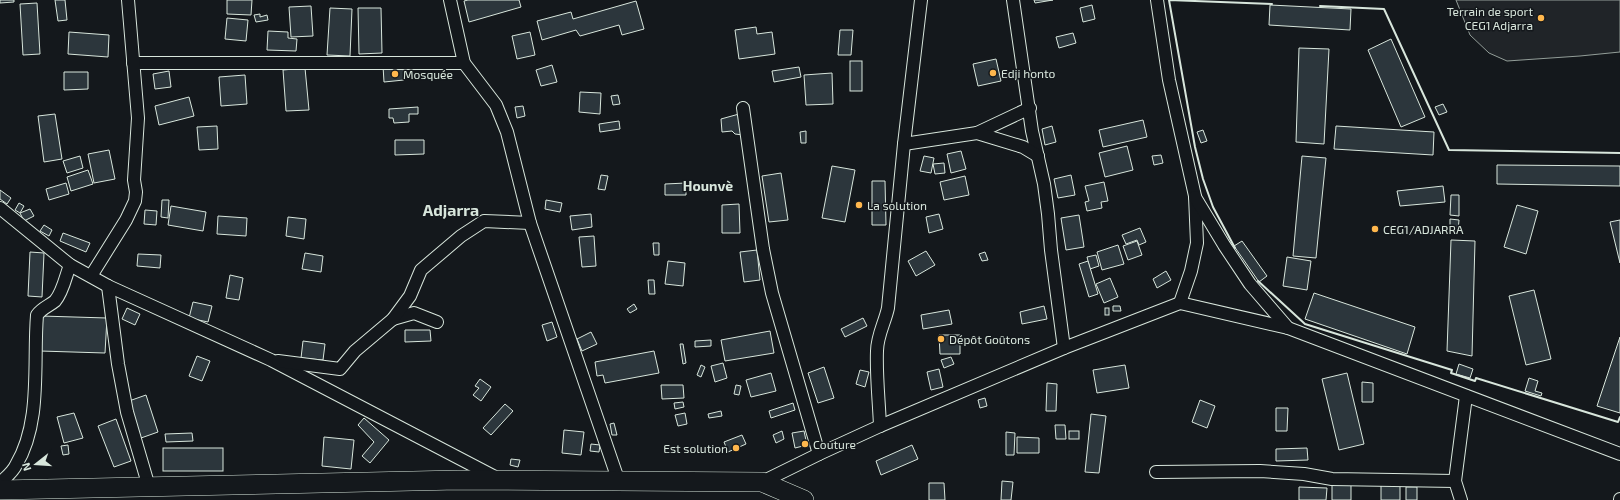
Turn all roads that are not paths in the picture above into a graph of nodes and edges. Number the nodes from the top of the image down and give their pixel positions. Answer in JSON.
{"nodes":[{"id":1,"x":128,"y":0,"type":"edge"},
{"id":2,"x":450,"y":0,"type":"edge"},
{"id":3,"x":921,"y":0,"type":"edge"},
{"id":4,"x":1013,"y":0,"type":"edge"},
{"id":5,"x":1157,"y":0,"type":"edge"},
{"id":6,"x":464,"y":62,"type":"junction"},
{"id":7,"x":133,"y":63,"type":"junction"},
{"id":8,"x":743,"y":108,"type":"dead end"},
{"id":9,"x":1030,"y":108,"type":"junction"},
{"id":10,"x":977,"y":133,"type":"junction"},
{"id":11,"x":904,"y":144,"type":"junction"},
{"id":12,"x":1038,"y":156,"type":"junction"},
{"id":13,"x":1195,"y":196,"type":"junction"},
{"id":14,"x":0,"y":208,"type":"edge"},
{"id":15,"x":530,"y":223,"type":"junction"},
{"id":16,"x":70,"y":264,"type":"junction"},
{"id":17,"x":91,"y":276,"type":"junction"},
{"id":18,"x":108,"y":286,"type":"junction"},
{"id":19,"x":1180,"y":303,"type":"junction"},
{"id":20,"x":393,"y":320,"type":"junction"},
{"id":21,"x":437,"y":322,"type":"dead end"},
{"id":22,"x":1288,"y":328,"type":"junction"},
{"id":23,"x":1064,"y":348,"type":"junction"},
{"id":24,"x":271,"y":360,"type":"junction"},
{"id":25,"x":1466,"y":396,"type":"junction"},
{"id":26,"x":880,"y":426,"type":"junction"},
{"id":27,"x":819,"y":454,"type":"junction"},
{"id":28,"x":1620,"y":454,"type":"edge"},
{"id":29,"x":1156,"y":472,"type":"dead end"},
{"id":30,"x":500,"y":480,"type":"junction"},
{"id":31,"x":619,"y":482,"type":"junction"},
{"id":32,"x":762,"y":482,"type":"junction"},
{"id":33,"x":1455,"y":482,"type":"junction"},
{"id":34,"x":0,"y":483,"type":"edge"},
{"id":35,"x":149,"y":487,"type":"junction"},
{"id":36,"x":0,"y":490,"type":"edge"},
{"id":37,"x":804,"y":500,"type":"edge"},
{"id":38,"x":1462,"y":500,"type":"edge"}],
"edges":[{"from":1,"to":7,"type":"street"},
{"from":2,"to":6,"type":"street"},
{"from":3,"to":11,"type":"street"},
{"from":4,"to":9,"type":"street"},
{"from":5,"to":13,"type":"street"},
{"from":6,"to":7,"type":"street"},
{"from":6,"to":15,"type":"street"},
{"from":7,"to":17,"type":"street"},
{"from":8,"to":27,"type":"street"},
{"from":9,"to":10,"type":"street"},
{"from":9,"to":12,"type":"street"},
{"from":10,"to":11,"type":"street"},
{"from":10,"to":12,"type":"street"},
{"from":11,"to":26,"type":"street"},
{"from":12,"to":23,"type":"street"},
{"from":13,"to":19,"type":"street"},
{"from":13,"to":22,"type":"street"},
{"from":14,"to":16,"type":"street"},
{"from":15,"to":20,"type":"street"},
{"from":15,"to":31,"type":"street"},
{"from":16,"to":17,"type":"street"},
{"from":16,"to":34,"type":"street"},
{"from":17,"to":18,"type":"street"},
{"from":18,"to":24,"type":"street"},
{"from":18,"to":35,"type":"street"},
{"from":19,"to":22,"type":"street"},
{"from":19,"to":23,"type":"street"},
{"from":20,"to":21,"type":"street"},
{"from":20,"to":24,"type":"street"},
{"from":22,"to":25,"type":"street"},
{"from":23,"to":26,"type":"street"},
{"from":24,"to":30,"type":"street"},
{"from":25,"to":28,"type":"street"},
{"from":25,"to":33,"type":"street"},
{"from":26,"to":27,"type":"street"},
{"from":27,"to":32,"type":"street"},
{"from":29,"to":33,"type":"street"},
{"from":30,"to":31,"type":"main road"},
{"from":30,"to":35,"type":"main road"},
{"from":31,"to":32,"type":"main road"},
{"from":32,"to":37,"type":"main road"},
{"from":33,"to":38,"type":"street"},
{"from":35,"to":36,"type":"main road"}]}
